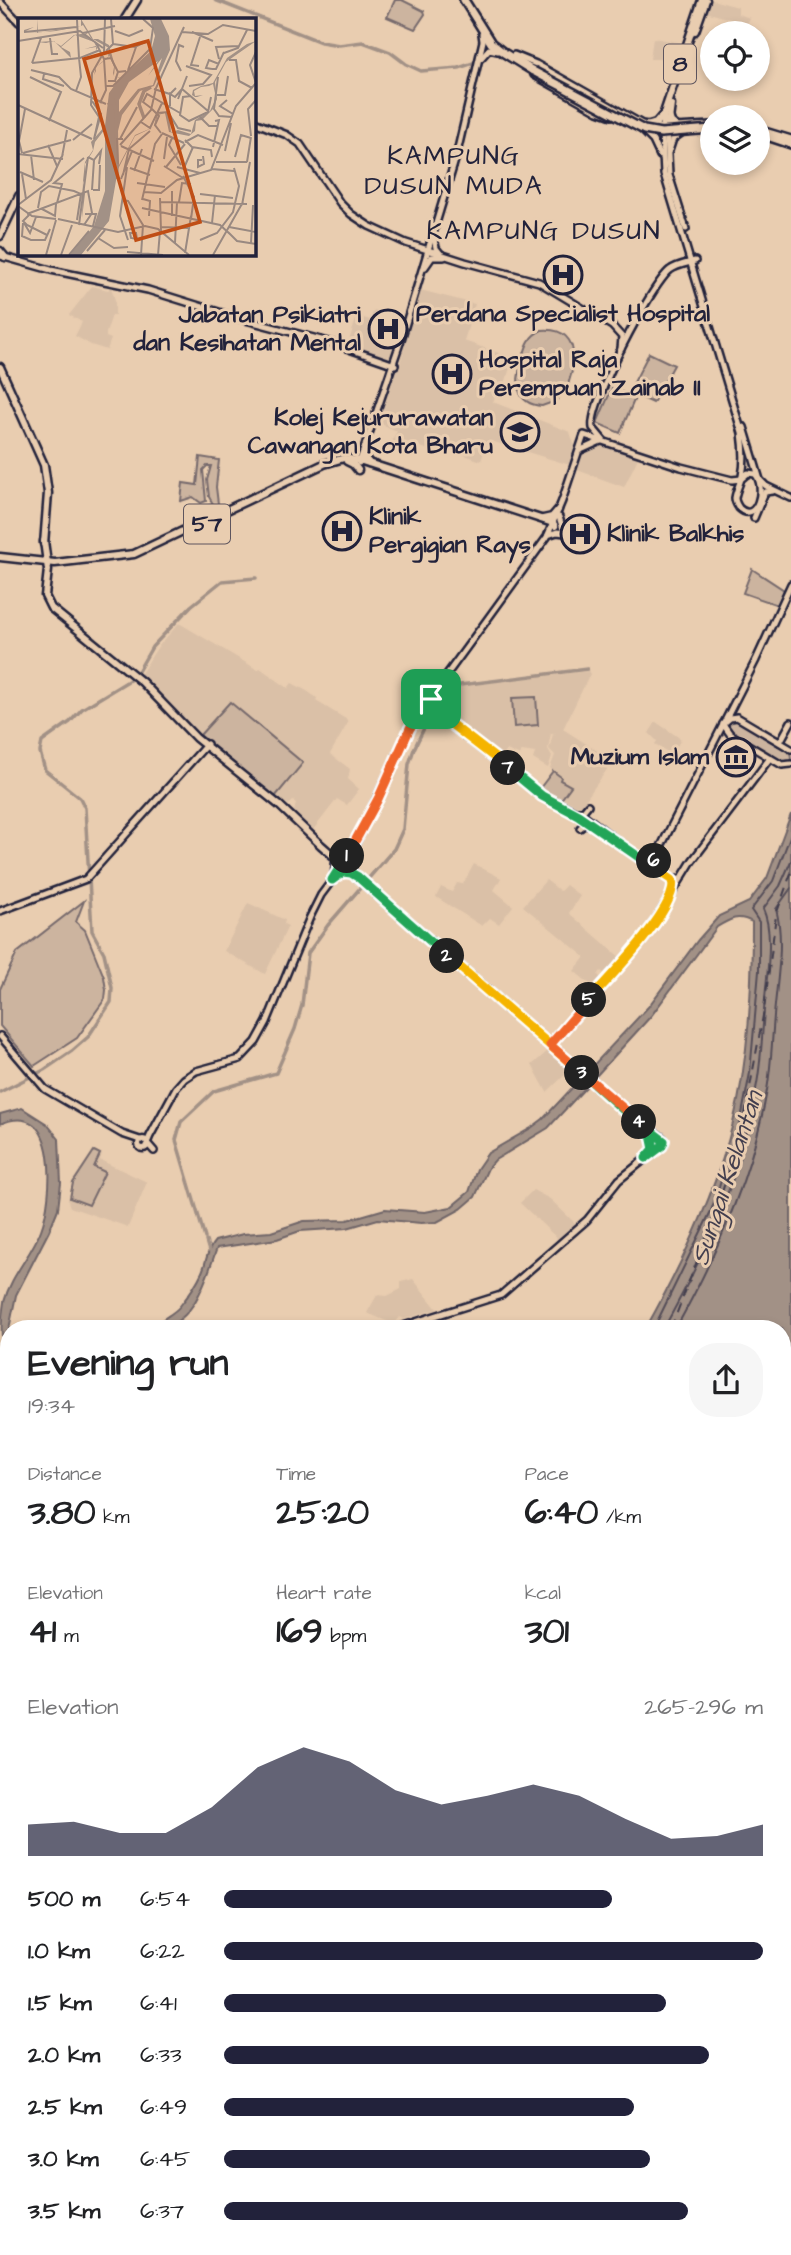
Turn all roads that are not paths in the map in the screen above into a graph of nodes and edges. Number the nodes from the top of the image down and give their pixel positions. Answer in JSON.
{"nodes":[{"id":1,"x":137,"y":0,"type":"edge"},
{"id":2,"x":466,"y":0,"type":"edge"},
{"id":3,"x":704,"y":0,"type":"edge"},
{"id":4,"x":0,"y":2,"type":"edge"},
{"id":5,"x":126,"y":18,"type":"edge"},
{"id":6,"x":18,"y":21,"type":"edge"},
{"id":7,"x":479,"y":26,"type":"junction"},
{"id":8,"x":508,"y":54,"type":"junction"},
{"id":9,"x":474,"y":85,"type":"junction"},
{"id":10,"x":604,"y":103,"type":"junction"},
{"id":11,"x":666,"y":112,"type":"junction"},
{"id":12,"x":604,"y":113,"type":"junction"},
{"id":13,"x":256,"y":122,"type":"edge"},
{"id":14,"x":644,"y":128,"type":"junction"},
{"id":15,"x":700,"y":128,"type":"edge"},
{"id":16,"x":700,"y":128,"type":"edge"},
{"id":17,"x":680,"y":130,"type":"junction"},
{"id":18,"x":664,"y":131,"type":"junction"},
{"id":19,"x":770,"y":136,"type":"edge"},
{"id":20,"x":791,"y":142,"type":"edge"},
{"id":21,"x":665,"y":160,"type":"junction"},
{"id":22,"x":18,"y":198,"type":"edge"},
{"id":23,"x":5,"y":226,"type":"junction"},
{"id":24,"x":0,"y":236,"type":"edge"},
{"id":25,"x":433,"y":236,"type":"junction"},
{"id":26,"x":0,"y":243,"type":"edge"},
{"id":27,"x":413,"y":246,"type":"junction"},
{"id":28,"x":428,"y":251,"type":"junction"},
{"id":29,"x":443,"y":255,"type":"junction"},
{"id":30,"x":2,"y":257,"type":"edge"},
{"id":31,"x":693,"y":261,"type":"junction"},
{"id":32,"x":424,"y":267,"type":"junction"},
{"id":33,"x":635,"y":323,"type":"junction"},
{"id":34,"x":612,"y":326,"type":"junction"},
{"id":35,"x":621,"y":349,"type":"junction"},
{"id":36,"x":397,"y":354,"type":"junction"},
{"id":37,"x":383,"y":360,"type":"junction"},
{"id":38,"x":394,"y":364,"type":"junction"},
{"id":39,"x":0,"y":367,"type":"edge"},
{"id":40,"x":390,"y":375,"type":"junction"},
{"id":41,"x":593,"y":437,"type":"junction"},
{"id":42,"x":603,"y":440,"type":"junction"},
{"id":43,"x":581,"y":450,"type":"junction"},
{"id":44,"x":753,"y":457,"type":"junction"},
{"id":45,"x":361,"y":462,"type":"junction"},
{"id":46,"x":372,"y":466,"type":"junction"},
{"id":47,"x":741,"y":479,"type":"junction"},
{"id":48,"x":760,"y":480,"type":"junction"},
{"id":49,"x":771,"y":488,"type":"junction"},
{"id":50,"x":779,"y":493,"type":"junction"},
{"id":51,"x":791,"y":498,"type":"edge"},
{"id":52,"x":559,"y":513,"type":"junction"},
{"id":53,"x":754,"y":518,"type":"dead end"},
{"id":54,"x":542,"y":519,"type":"junction"},
{"id":55,"x":554,"y":525,"type":"junction"},
{"id":56,"x":547,"y":536,"type":"junction"},
{"id":57,"x":45,"y":550,"type":"junction"},
{"id":58,"x":0,"y":558,"type":"edge"},
{"id":59,"x":34,"y":563,"type":"junction"},
{"id":60,"x":46,"y":564,"type":"junction"},
{"id":61,"x":59,"y":564,"type":"junction"},
{"id":62,"x":46,"y":578,"type":"junction"},
{"id":63,"x":790,"y":587,"type":"edge"},
{"id":64,"x":438,"y":687,"type":"junction"},
{"id":65,"x":431,"y":699,"type":"junction"},
{"id":66,"x":424,"y":707,"type":"junction"},
{"id":67,"x":730,"y":709,"type":"junction"},
{"id":68,"x":436,"y":714,"type":"junction"},
{"id":69,"x":737,"y":718,"type":"junction"},
{"id":70,"x":791,"y":722,"type":"edge"},
{"id":71,"x":723,"y":723,"type":"junction"},
{"id":72,"x":780,"y":742,"type":"junction"},
{"id":73,"x":208,"y":746,"type":"junction"},
{"id":74,"x":791,"y":749,"type":"edge"},
{"id":75,"x":770,"y":758,"type":"junction"},
{"id":76,"x":791,"y":764,"type":"edge"},
{"id":77,"x":577,"y":813,"type":"junction"},
{"id":78,"x":585,"y":823,"type":"junction"},
{"id":79,"x":350,"y":853,"type":"junction"},
{"id":80,"x":654,"y":860,"type":"junction"},
{"id":81,"x":340,"y":862,"type":"junction"},
{"id":82,"x":646,"y":862,"type":"junction"},
{"id":83,"x":657,"y":870,"type":"junction"},
{"id":84,"x":335,"y":876,"type":"junction"},
{"id":85,"x":358,"y":878,"type":"junction"},
{"id":86,"x":680,"y":879,"type":"junction"},
{"id":87,"x":672,"y":880,"type":"junction"},
{"id":88,"x":673,"y":891,"type":"junction"},
{"id":89,"x":0,"y":911,"type":"edge"},
{"id":90,"x":474,"y":979,"type":"junction"},
{"id":91,"x":464,"y":983,"type":"dead end"},
{"id":92,"x":0,"y":1035,"type":"edge"},
{"id":93,"x":550,"y":1045,"type":"junction"},
{"id":94,"x":631,"y":1116,"type":"junction"},
{"id":95,"x":656,"y":1144,"type":"junction"},
{"id":96,"x":422,"y":1320,"type":"edge"}],
"edges":[{"from":1,"to":5,"type":"main road"},
{"from":2,"to":7,"type":"highway"},
{"from":2,"to":8,"type":"highway"},
{"from":3,"to":11,"type":"main road","number":"8"},
{"from":4,"to":6,"type":"main road"},
{"from":7,"to":8,"type":"highway"},
{"from":7,"to":9,"type":"main road"},
{"from":8,"to":9,"type":"main road"},
{"from":8,"to":10,"type":"main road"},
{"from":8,"to":12,"type":"main road"},
{"from":8,"to":15,"type":"highway","bridge":true},
{"from":9,"to":25,"type":"main road"},
{"from":10,"to":12,"type":"main road"},
{"from":10,"to":14,"type":"main road"},
{"from":11,"to":14,"type":"main road"},
{"from":11,"to":17,"type":"main road"},
{"from":11,"to":18,"type":"main road","number":"8"},
{"from":12,"to":14,"type":"main road"},
{"from":13,"to":27,"type":"main road"},
{"from":14,"to":18,"type":"main road"},
{"from":14,"to":21,"type":"main road"},
{"from":16,"to":17,"type":"main road"},
{"from":17,"to":18,"type":"main road"},
{"from":17,"to":21,"type":"main road"},
{"from":18,"to":21,"type":"main road"},
{"from":19,"to":20,"type":"highway"},
{"from":21,"to":31,"type":"main road"},
{"from":22,"to":23,"type":"main road"},
{"from":23,"to":24,"type":"main road"},
{"from":23,"to":26,"type":"main road"},
{"from":25,"to":27,"type":"main road"},
{"from":25,"to":28,"type":"main road"},
{"from":25,"to":29,"type":"main road"},
{"from":27,"to":28,"type":"main road"},
{"from":27,"to":32,"type":"main road"},
{"from":28,"to":29,"type":"main road"},
{"from":28,"to":32,"type":"main road"},
{"from":29,"to":32,"type":"main road"},
{"from":29,"to":34,"type":"main road"},
{"from":30,"to":37,"type":"main road"},
{"from":31,"to":33,"type":"main road"},
{"from":31,"to":44,"type":"main road"},
{"from":31,"to":47,"type":"main road"},
{"from":32,"to":36,"type":"main road"},
{"from":32,"to":38,"type":"main road"},
{"from":33,"to":34,"type":"main road"},
{"from":33,"to":35,"type":"main road"},
{"from":34,"to":35,"type":"main road"},
{"from":35,"to":42,"type":"main road"},
{"from":36,"to":37,"type":"main road"},
{"from":36,"to":38,"type":"main road"},
{"from":37,"to":38,"type":"main road"},
{"from":37,"to":40,"type":"main road"},
{"from":38,"to":40,"type":"main road"},
{"from":38,"to":45,"type":"main road"},
{"from":39,"to":57,"type":"main road"},
{"from":40,"to":45,"type":"main road"},
{"from":41,"to":42,"type":"main road"},
{"from":41,"to":43,"type":"main road"},
{"from":41,"to":52,"type":"main road"},
{"from":42,"to":43,"type":"main road"},
{"from":42,"to":47,"type":"main road"},
{"from":43,"to":52,"type":"main road"},
{"from":44,"to":48,"type":"main road"},
{"from":44,"to":49,"type":"main road"},
{"from":45,"to":46,"type":"main road","number":"57"},
{"from":45,"to":46,"type":"main road"},
{"from":45,"to":61,"type":"main road","number":"57"},
{"from":46,"to":54,"type":"main road","number":"57"},
{"from":46,"to":55,"type":"main road","number":"57"},
{"from":47,"to":48,"type":"main road"},
{"from":47,"to":48,"type":"main road"},
{"from":48,"to":49,"type":"main road"},
{"from":49,"to":50,"type":"main road"},
{"from":50,"to":51,"type":"main road"},
{"from":50,"to":53,"type":"main road"},
{"from":52,"to":54,"type":"main road"},
{"from":52,"to":55,"type":"main road"},
{"from":52,"to":56,"type":"main road"},
{"from":54,"to":55,"type":"main road","number":"57"},
{"from":55,"to":56,"type":"main road"},
{"from":56,"to":64,"type":"main road"},
{"from":57,"to":59,"type":"main road"},
{"from":57,"to":60,"type":"main road"},
{"from":57,"to":61,"type":"main road"},
{"from":58,"to":59,"type":"main road","number":"57"},
{"from":59,"to":60,"type":"main road","number":"57"},
{"from":59,"to":62,"type":"main road"},
{"from":60,"to":61,"type":"main road","number":"57"},
{"from":60,"to":62,"type":"main road"},
{"from":61,"to":62,"type":"main road"},
{"from":62,"to":73,"type":"main road"},
{"from":63,"to":67,"type":"main road"},
{"from":64,"to":65,"type":"main road"},
{"from":64,"to":66,"type":"main road"},
{"from":65,"to":66,"type":"main road"},
{"from":65,"to":68,"type":"main road"},
{"from":66,"to":68,"type":"main road"},
{"from":66,"to":79,"type":"main road"},
{"from":67,"to":69,"type":"main road"},
{"from":67,"to":71,"type":"main road"},
{"from":68,"to":77,"type":"main road"},
{"from":69,"to":71,"type":"main road"},
{"from":69,"to":72,"type":"main road"},
{"from":70,"to":72,"type":"main road"},
{"from":71,"to":75,"type":"main road"},
{"from":71,"to":80,"type":"main road"},
{"from":72,"to":74,"type":"main road"},
{"from":73,"to":81,"type":"main road"},
{"from":73,"to":89,"type":"main road"},
{"from":75,"to":76,"type":"main road"},
{"from":75,"to":86,"type":"main road"},
{"from":77,"to":78,"type":"main road"},
{"from":77,"to":78,"type":"main road"},
{"from":78,"to":82,"type":"main road"},
{"from":79,"to":81,"type":"main road"},
{"from":79,"to":81,"type":"main road"},
{"from":79,"to":85,"type":"main road"},
{"from":80,"to":82,"type":"main road"},
{"from":80,"to":83,"type":"main road"},
{"from":81,"to":84,"type":"main road"},
{"from":81,"to":85,"type":"main road"},
{"from":82,"to":83,"type":"main road"},
{"from":83,"to":87,"type":"main road"},
{"from":84,"to":85,"type":"main road"},
{"from":84,"to":92,"type":"main road"},
{"from":85,"to":90,"type":"main road"},
{"from":86,"to":87,"type":"main road"},
{"from":86,"to":88,"type":"main road"},
{"from":87,"to":88,"type":"main road"},
{"from":88,"to":93,"type":"main road"},
{"from":90,"to":91,"type":"main road"},
{"from":90,"to":93,"type":"main road"},
{"from":93,"to":94,"type":"main road"},
{"from":94,"to":95,"type":"main road"},
{"from":94,"to":95,"type":"main road"},
{"from":95,"to":96,"type":"main road"}]}
